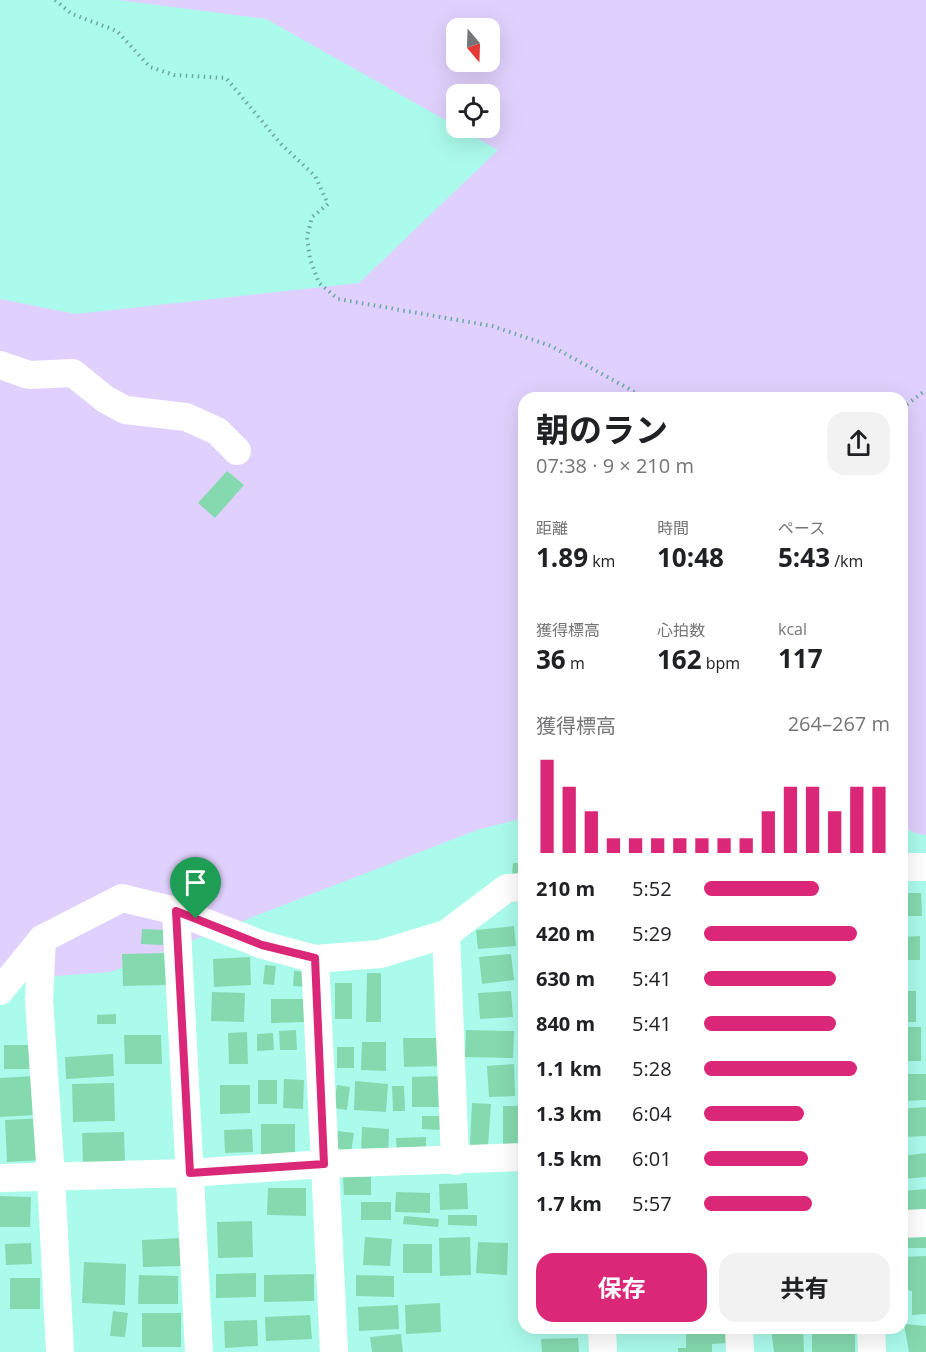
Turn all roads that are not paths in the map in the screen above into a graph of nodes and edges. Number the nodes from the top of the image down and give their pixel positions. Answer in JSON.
{"nodes":[{"id":1,"x":0,"y":365,"type":"edge"},
{"id":2,"x":237,"y":452,"type":"dead end"},
{"id":3,"x":908,"y":867,"type":"edge"},
{"id":4,"x":926,"y":867,"type":"edge"},
{"id":5,"x":518,"y":887,"type":"edge"},
{"id":6,"x":176,"y":911,"type":"junction"},
{"id":7,"x":446,"y":934,"type":"junction"},
{"id":8,"x":42,"y":939,"type":"junction"},
{"id":9,"x":315,"y":958,"type":"junction"},
{"id":10,"x":0,"y":991,"type":"edge"},
{"id":11,"x":518,"y":1157,"type":"edge"},
{"id":12,"x":455,"y":1161,"type":"junction"},
{"id":13,"x":324,"y":1164,"type":"junction"},
{"id":14,"x":190,"y":1173,"type":"junction"},
{"id":15,"x":51,"y":1177,"type":"junction"},
{"id":16,"x":0,"y":1178,"type":"edge"},
{"id":17,"x":926,"y":1223,"type":"edge"},
{"id":18,"x":908,"y":1224,"type":"edge"},
{"id":19,"x":602,"y":1334,"type":"edge"},
{"id":20,"x":739,"y":1334,"type":"edge"},
{"id":21,"x":871,"y":1334,"type":"edge"},
{"id":22,"x":60,"y":1352,"type":"edge"},
{"id":23,"x":199,"y":1352,"type":"edge"},
{"id":24,"x":334,"y":1352,"type":"edge"},
{"id":25,"x":603,"y":1352,"type":"edge"},
{"id":26,"x":740,"y":1352,"type":"edge"},
{"id":27,"x":872,"y":1352,"type":"edge"}],
"edges":[{"from":1,"to":2,"type":"street"},
{"from":3,"to":4,"type":"street"},
{"from":5,"to":7,"type":"street"},
{"from":6,"to":8,"type":"street"},
{"from":6,"to":9,"type":"street"},
{"from":6,"to":14,"type":"street"},
{"from":7,"to":9,"type":"street"},
{"from":7,"to":12,"type":"street"},
{"from":8,"to":10,"type":"street"},
{"from":8,"to":15,"type":"street"},
{"from":9,"to":13,"type":"street"},
{"from":11,"to":12,"type":"street"},
{"from":12,"to":13,"type":"street"},
{"from":13,"to":14,"type":"street"},
{"from":13,"to":24,"type":"street"},
{"from":14,"to":15,"type":"street"},
{"from":14,"to":23,"type":"street"},
{"from":15,"to":16,"type":"street"},
{"from":15,"to":22,"type":"street"},
{"from":17,"to":18,"type":"street"},
{"from":19,"to":25,"type":"street"},
{"from":20,"to":26,"type":"street"},
{"from":21,"to":27,"type":"street"}]}
